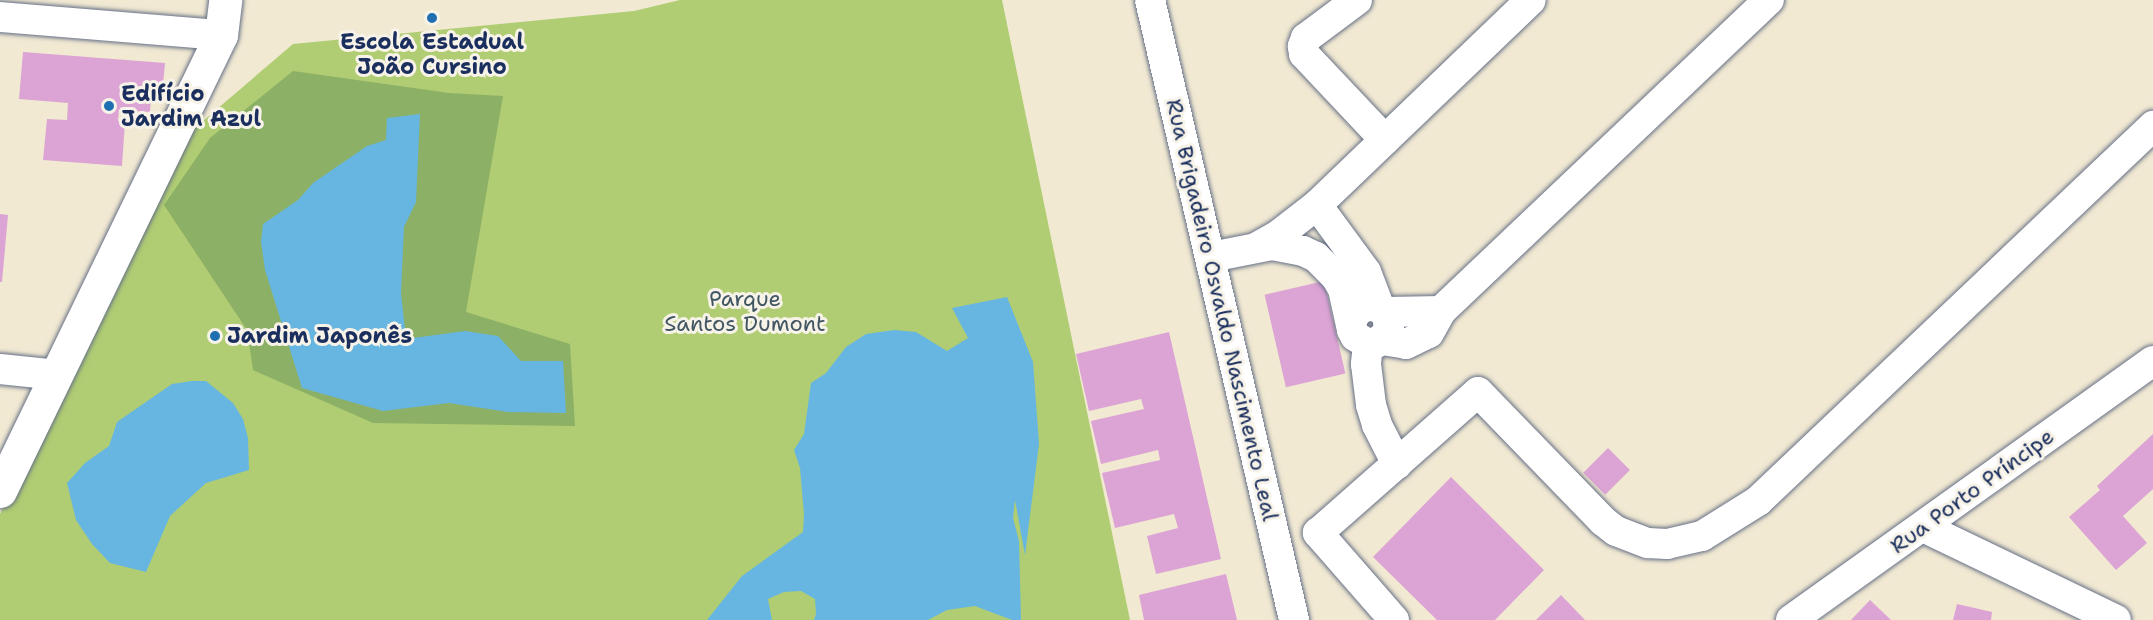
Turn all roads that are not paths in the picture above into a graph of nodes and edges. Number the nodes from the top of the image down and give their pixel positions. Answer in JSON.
{"nodes":[{"id":1,"x":225,"y":0,"type":"edge"},
{"id":2,"x":1150,"y":0,"type":"edge"},
{"id":3,"x":1357,"y":0,"type":"edge"},
{"id":4,"x":1531,"y":0,"type":"edge"},
{"id":5,"x":1769,"y":0,"type":"edge"},
{"id":6,"x":0,"y":17,"type":"edge"},
{"id":7,"x":221,"y":35,"type":"junction"},
{"id":8,"x":2153,"y":126,"type":"edge"},
{"id":9,"x":1385,"y":140,"type":"junction"},
{"id":10,"x":1317,"y":205,"type":"junction"},
{"id":11,"x":1257,"y":247,"type":"junction"},
{"id":12,"x":1211,"y":257,"type":"junction"},
{"id":13,"x":1373,"y":325,"type":"junction"},
{"id":14,"x":2153,"y":361,"type":"edge"},
{"id":15,"x":0,"y":369,"type":"edge"},
{"id":16,"x":58,"y":375,"type":"junction"},
{"id":17,"x":1397,"y":464,"type":"junction"},
{"id":18,"x":0,"y":490,"type":"edge"},
{"id":19,"x":1923,"y":527,"type":"junction"},
{"id":20,"x":1293,"y":620,"type":"edge"},
{"id":21,"x":1394,"y":620,"type":"edge"},
{"id":22,"x":1791,"y":620,"type":"edge"},
{"id":23,"x":2116,"y":620,"type":"edge"}],
"edges":[{"from":1,"to":7,"type":"main road"},
{"from":2,"to":12,"type":"street","name":"Rua Brigadeiro Osvaldo Nascimento Leal"},
{"from":3,"to":9,"type":"street"},
{"from":4,"to":9,"type":"street"},
{"from":5,"to":13,"type":"street"},
{"from":6,"to":7,"type":"street"},
{"from":7,"to":16,"type":"main road"},
{"from":8,"to":17,"type":"street"},
{"from":9,"to":10,"type":"street"},
{"from":10,"to":11,"type":"street"},
{"from":10,"to":13,"type":"street"},
{"from":11,"to":12,"type":"street"},
{"from":11,"to":13,"type":"street"},
{"from":12,"to":20,"type":"street","name":"Rua Brigadeiro Osvaldo Nascimento Leal"},
{"from":13,"to":17,"type":"street"},
{"from":14,"to":19,"type":"street","name":"Rua Porto Príncipe"},
{"from":15,"to":16,"type":"street"},
{"from":16,"to":18,"type":"main road"},
{"from":17,"to":21,"type":"street"},
{"from":19,"to":22,"type":"street","name":"Rua Porto Príncipe"},
{"from":19,"to":23,"type":"street"}]}
